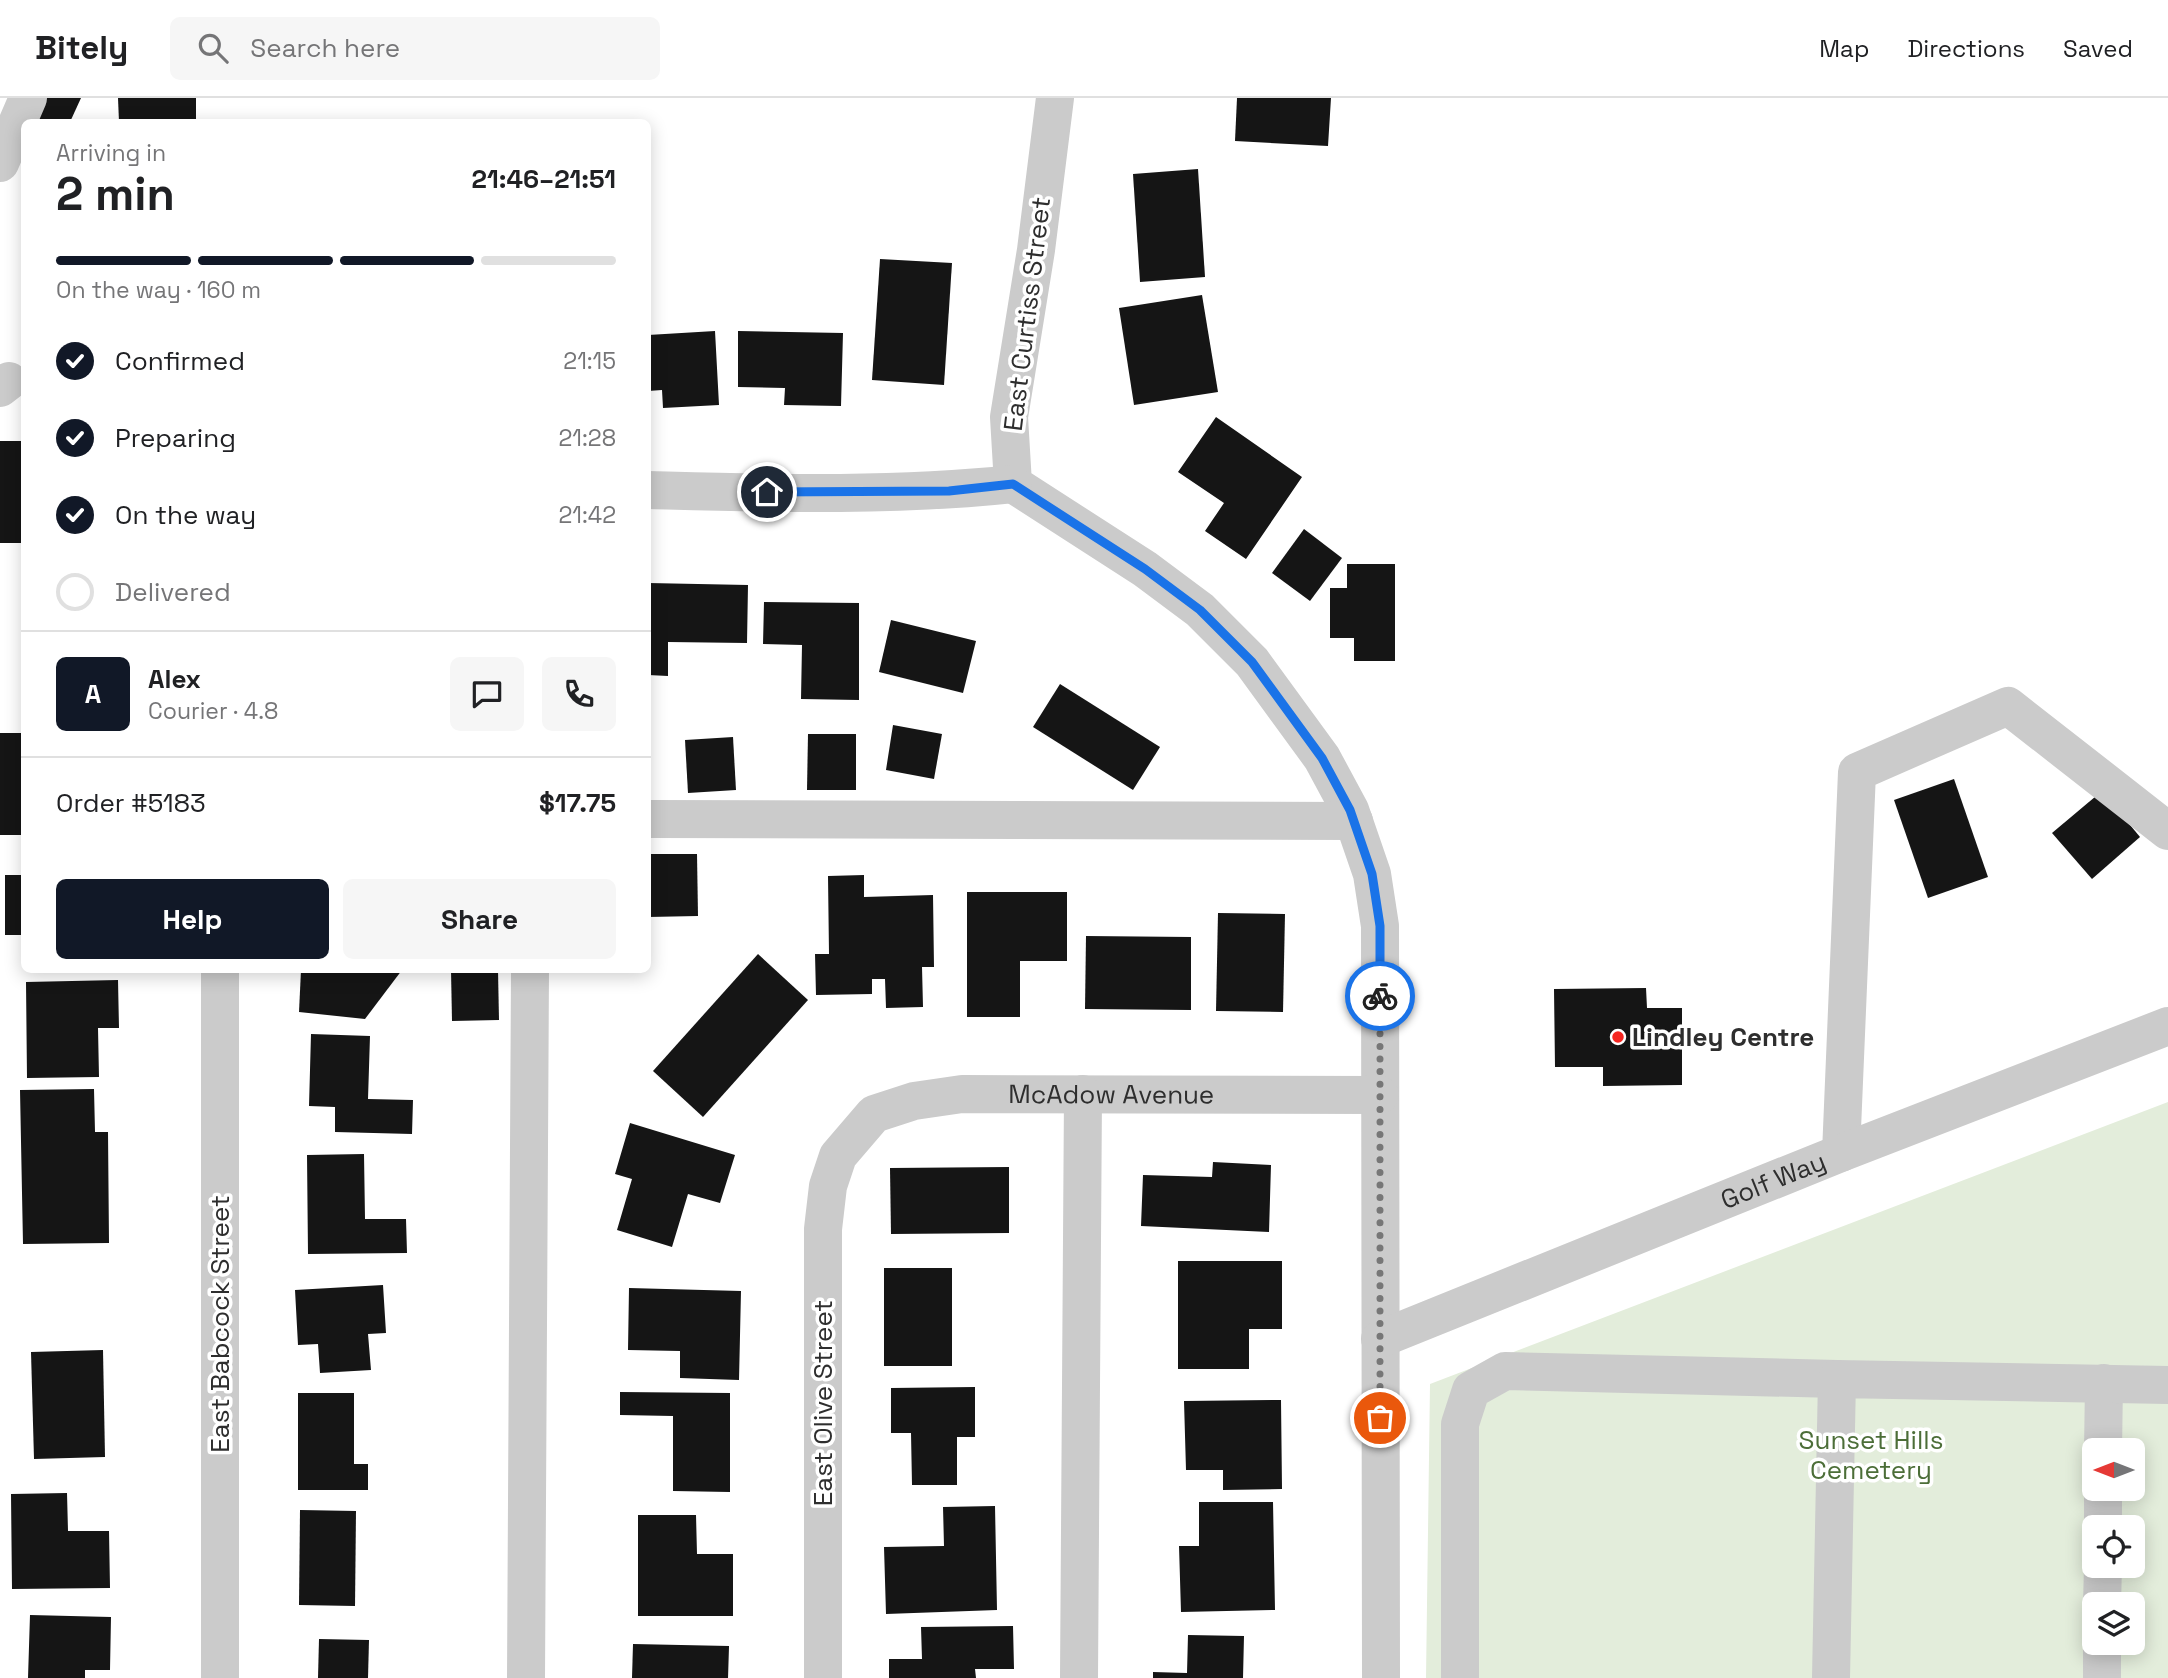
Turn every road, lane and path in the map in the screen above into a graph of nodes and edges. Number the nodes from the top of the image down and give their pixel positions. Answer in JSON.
{"nodes":[{"id":1,"x":28,"y":98,"type":"edge"},
{"id":2,"x":1055,"y":98,"type":"edge"},
{"id":3,"x":0,"y":163,"type":"edge"},
{"id":4,"x":1013,"y":484,"type":"junction"},
{"id":5,"x":651,"y":490,"type":"edge"},
{"id":6,"x":651,"y":819,"type":"edge"},
{"id":7,"x":1354,"y":821,"type":"junction"},
{"id":8,"x":2168,"y":831,"type":"edge"},
{"id":9,"x":220,"y":973,"type":"edge"},
{"id":10,"x":530,"y":973,"type":"edge"},
{"id":11,"x":2168,"y":1026,"type":"edge"},
{"id":12,"x":1083,"y":1094,"type":"junction"},
{"id":13,"x":1380,"y":1095,"type":"junction"},
{"id":14,"x":854,"y":1136,"type":"joint"},
{"id":15,"x":1842,"y":1153,"type":"junction"},
{"id":16,"x":1380,"y":1339,"type":"junction"},
{"id":17,"x":1837,"y":1379,"type":"junction"},
{"id":18,"x":2104,"y":1384,"type":"junction"},
{"id":19,"x":2168,"y":1385,"type":"edge"},
{"id":20,"x":2103,"y":1438,"type":"edge"},
{"id":21,"x":2102,"y":1655,"type":"edge"},
{"id":22,"x":220,"y":1678,"type":"edge"},
{"id":23,"x":526,"y":1678,"type":"edge"},
{"id":24,"x":822,"y":1678,"type":"edge"},
{"id":25,"x":1079,"y":1678,"type":"edge"},
{"id":26,"x":1381,"y":1678,"type":"edge"},
{"id":27,"x":1460,"y":1678,"type":"edge"},
{"id":28,"x":1830,"y":1678,"type":"edge"},
{"id":29,"x":2102,"y":1678,"type":"edge"}],
"edges":[{"from":1,"to":3,"type":"street"},
{"from":2,"to":4,"type":"street","name":"East Curtiss Street"},
{"from":4,"to":5,"type":"street"},
{"from":4,"to":7,"type":"street"},
{"from":6,"to":7,"type":"street"},
{"from":7,"to":13,"type":"street"},
{"from":8,"to":15,"type":"street"},
{"from":9,"to":22,"type":"street","name":"East Babcock Street"},
{"from":10,"to":23,"type":"street"},
{"from":11,"to":15,"type":"street","name":"Golf Way"},
{"from":12,"to":13,"type":"street","name":"McAdow Avenue"},
{"from":12,"to":14,"type":"street","name":"McAdow Avenue"},
{"from":12,"to":25,"type":"street"},
{"from":13,"to":16,"type":"street"},
{"from":14,"to":24,"type":"street","name":"East Olive Street"},
{"from":15,"to":16,"type":"street","name":"Golf Way"},
{"from":16,"to":26,"type":"street"},
{"from":17,"to":18,"type":"street"},
{"from":17,"to":27,"type":"street"},
{"from":17,"to":28,"type":"street"},
{"from":18,"to":19,"type":"street"},
{"from":18,"to":20,"type":"street"},
{"from":21,"to":29,"type":"street"}]}
